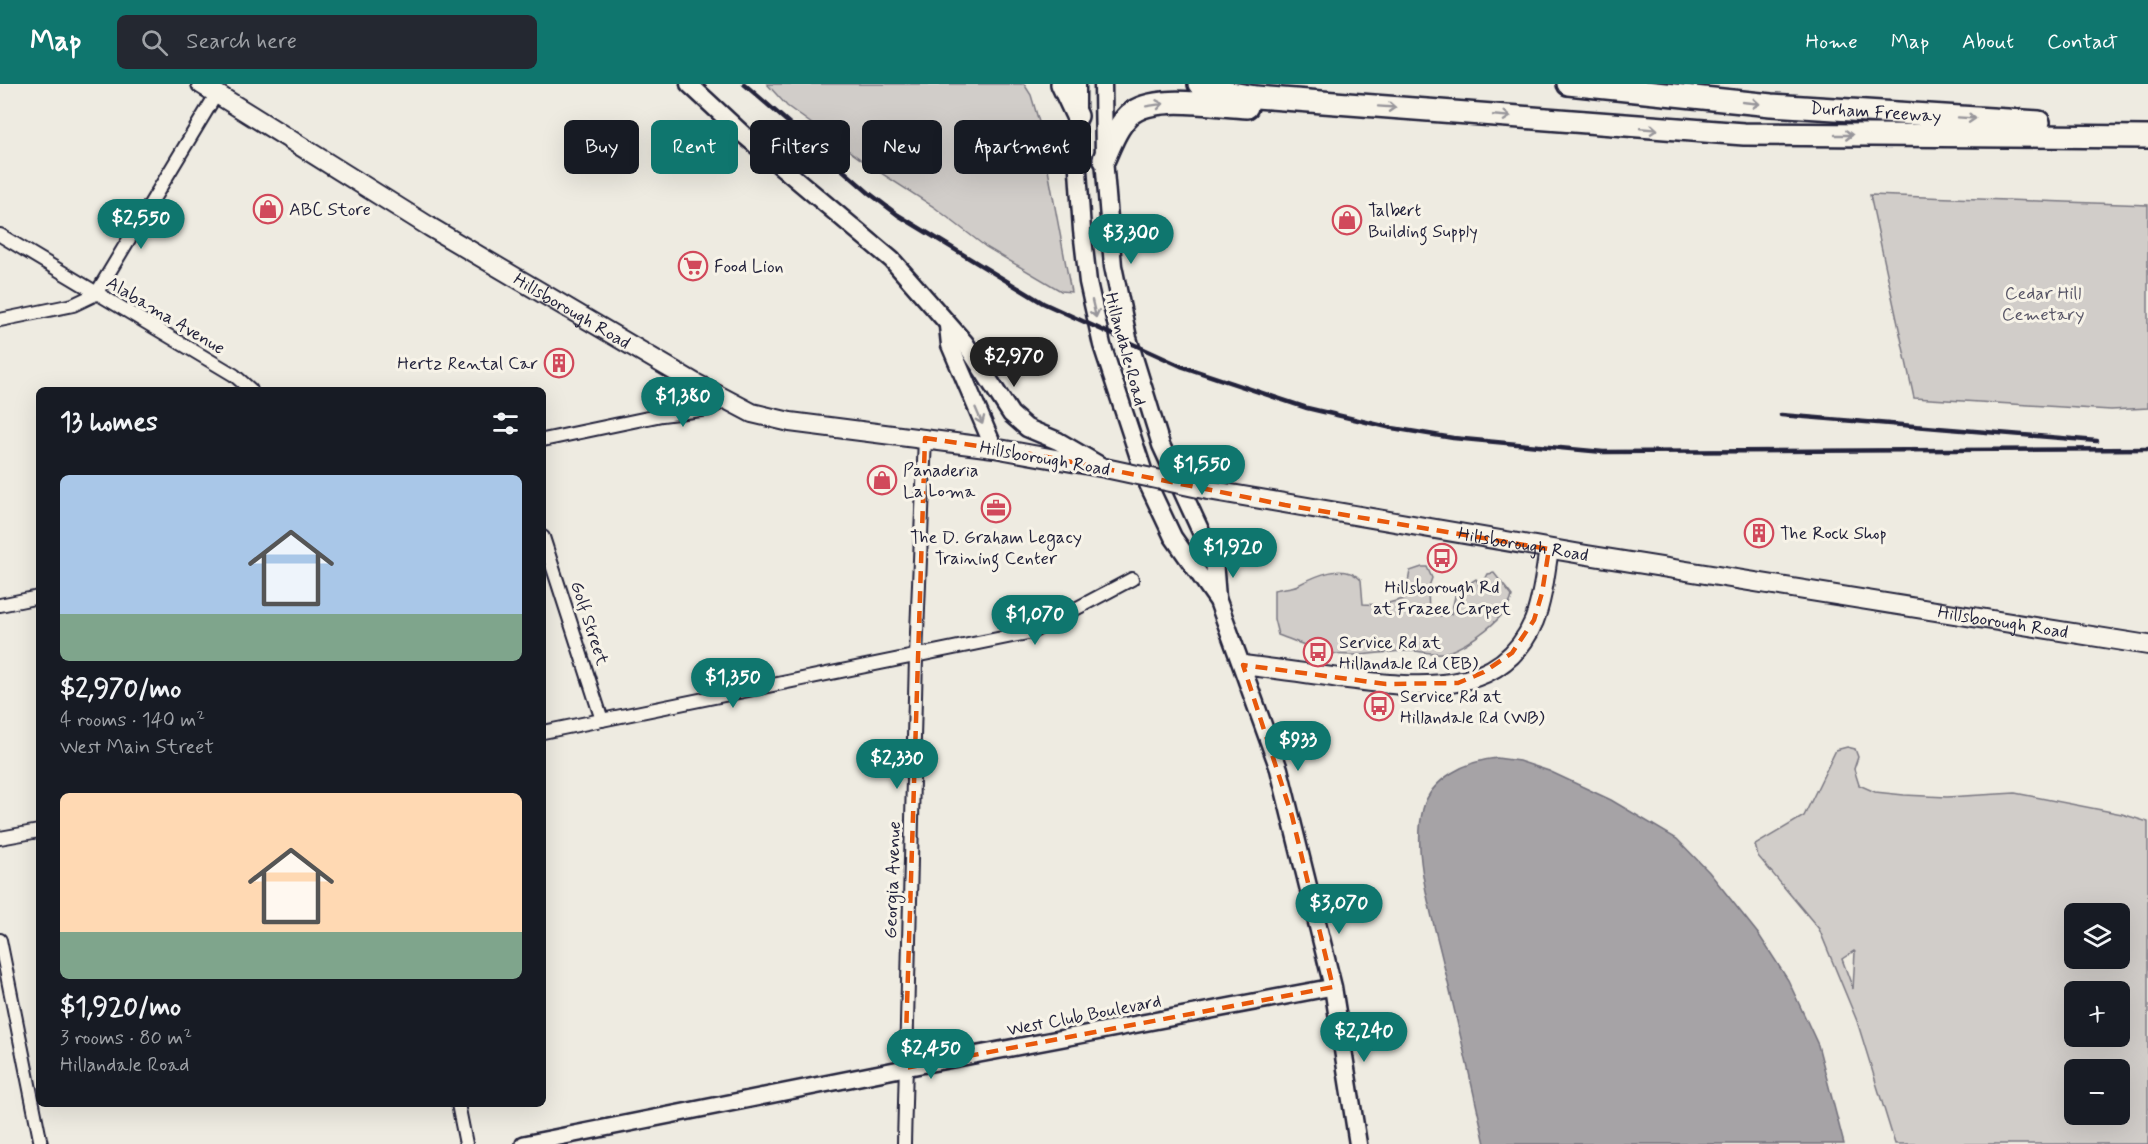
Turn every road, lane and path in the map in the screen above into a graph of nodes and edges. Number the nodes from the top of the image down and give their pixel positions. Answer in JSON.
{"nodes":[{"id":1,"x":201,"y":84,"type":"edge"},
{"id":2,"x":689,"y":84,"type":"edge"},
{"id":3,"x":1062,"y":84,"type":"edge"},
{"id":4,"x":1077,"y":84,"type":"edge"},
{"id":5,"x":1103,"y":84,"type":"edge"},
{"id":6,"x":1199,"y":84,"type":"edge"},
{"id":7,"x":1568,"y":84,"type":"edge"},
{"id":8,"x":217,"y":93,"type":"junction"},
{"id":9,"x":1331,"y":103,"type":"junction"},
{"id":10,"x":1077,"y":116,"type":"junction"},
{"id":11,"x":2148,"y":128,"type":"edge"},
{"id":12,"x":2148,"y":137,"type":"edge"},
{"id":13,"x":1104,"y":159,"type":"junction"},
{"id":14,"x":0,"y":235,"type":"edge"},
{"id":15,"x":96,"y":294,"type":"junction"},
{"id":16,"x":0,"y":320,"type":"edge"},
{"id":17,"x":948,"y":326,"type":"junction"},
{"id":18,"x":248,"y":387,"type":"edge"},
{"id":19,"x":721,"y":398,"type":"junction"},
{"id":20,"x":925,"y":438,"type":"junction"},
{"id":21,"x":546,"y":440,"type":"edge"},
{"id":22,"x":994,"y":448,"type":"junction"},
{"id":23,"x":1105,"y":468,"type":"junction"},
{"id":24,"x":546,"y":546,"type":"edge"},
{"id":25,"x":1549,"y":549,"type":"junction"},
{"id":26,"x":1132,"y":579,"type":"dead end"},
{"id":27,"x":36,"y":598,"type":"edge"},
{"id":28,"x":1218,"y":601,"type":"junction"},
{"id":29,"x":0,"y":605,"type":"edge"},
{"id":30,"x":2148,"y":645,"type":"edge"},
{"id":31,"x":916,"y":657,"type":"junction"},
{"id":32,"x":1243,"y":665,"type":"junction"},
{"id":33,"x":602,"y":720,"type":"junction"},
{"id":34,"x":546,"y":731,"type":"edge"},
{"id":35,"x":36,"y":832,"type":"edge"},
{"id":36,"x":0,"y":838,"type":"edge"},
{"id":37,"x":0,"y":940,"type":"edge"},
{"id":38,"x":1333,"y":987,"type":"junction"},
{"id":39,"x":905,"y":1068,"type":"junction"},
{"id":40,"x":459,"y":1107,"type":"edge"},
{"id":41,"x":41,"y":1144,"type":"edge"},
{"id":42,"x":466,"y":1144,"type":"edge"},
{"id":43,"x":524,"y":1144,"type":"edge"},
{"id":44,"x":904,"y":1144,"type":"edge"},
{"id":45,"x":1358,"y":1144,"type":"edge"}],
"edges":[{"from":1,"to":8,"type":"main road","name":"Hillsborough Road"},
{"from":2,"to":17,"type":"main road"},
{"from":3,"to":10,"type":"highway"},
{"from":4,"to":10,"type":"main road","name":"Hillandale Road"},
{"from":5,"to":13,"type":"main road","name":"Hillandale Road"},
{"from":6,"to":9,"type":"highway"},
{"from":7,"to":11,"type":"highway","name":"Durham Freeway","one_way":true},
{"from":8,"to":15,"type":"street"},
{"from":8,"to":19,"type":"main road","name":"Hillsborough Road"},
{"from":9,"to":12,"type":"highway","one_way":true},
{"from":13,"to":9,"type":"highway","one_way":true},
{"from":10,"to":28,"type":"main road","name":"Hillandale Road","one_way":true},
{"from":13,"to":28,"type":"main road","name":"Hillandale Road"},
{"from":14,"to":15,"type":"street","name":"Alabama Avenue"},
{"from":15,"to":16,"type":"street"},
{"from":15,"to":18,"type":"street","name":"Alabama Avenue"},
{"from":17,"to":22,"type":"main road","one_way":true},
{"from":17,"to":23,"type":"main road"},
{"from":19,"to":20,"type":"main road","name":"Hillsborough Road"},
{"from":19,"to":21,"type":"street"},
{"from":20,"to":22,"type":"main road","name":"Hillsborough Road"},
{"from":20,"to":31,"type":"street","name":"Georgia Avenue"},
{"from":22,"to":23,"type":"main road","name":"Hillsborough Road"},
{"from":23,"to":25,"type":"main road","name":"Hillsborough Road","bridge":true},
{"from":24,"to":33,"type":"street","name":"Golf Street"},
{"from":25,"to":30,"type":"main road","name":"Hillsborough Road"},
{"from":25,"to":32,"type":"main road"},
{"from":26,"to":31,"type":"street"},
{"from":27,"to":29,"type":"street"},
{"from":28,"to":32,"type":"main road","name":"Hillandale Road"},
{"from":31,"to":33,"type":"street"},
{"from":31,"to":39,"type":"street","name":"Georgia Avenue"},
{"from":32,"to":38,"type":"main road","name":"Hillandale Road"},
{"from":33,"to":34,"type":"street"},
{"from":35,"to":36,"type":"street"},
{"from":37,"to":41,"type":"street"},
{"from":38,"to":39,"type":"street","name":"West Club Boulevard"},
{"from":38,"to":45,"type":"main road","name":"Hillandale Road"},
{"from":39,"to":43,"type":"street","name":"West Club Boulevard"},
{"from":39,"to":44,"type":"street","name":"Georgia Avenue"},
{"from":40,"to":42,"type":"street"}]}
